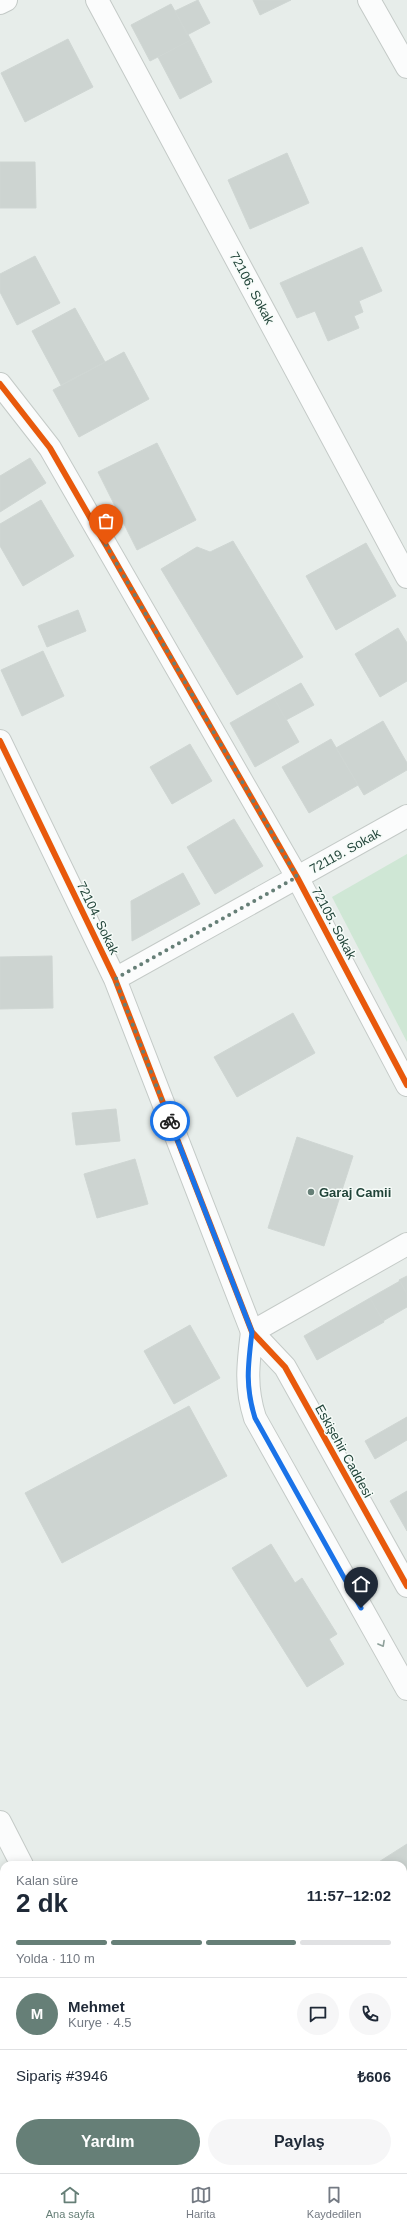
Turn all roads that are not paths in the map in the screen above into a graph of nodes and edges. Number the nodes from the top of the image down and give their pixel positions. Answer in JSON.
{"nodes":[{"id":1,"x":6,"y":0,"type":"edge"},
{"id":2,"x":98,"y":0,"type":"edge"},
{"id":3,"x":369,"y":0,"type":"edge"},
{"id":4,"x":0,"y":3,"type":"edge"},
{"id":5,"x":407,"y":67,"type":"edge"},
{"id":6,"x":0,"y":384,"type":"edge"},
{"id":7,"x":407,"y":577,"type":"edge"},
{"id":8,"x":0,"y":741,"type":"edge"},
{"id":9,"x":407,"y":816,"type":"edge"},
{"id":10,"x":297,"y":877,"type":"junction"},
{"id":11,"x":115,"y":979,"type":"junction"},
{"id":12,"x":407,"y":1085,"type":"edge"},
{"id":13,"x":407,"y":1244,"type":"edge"},
{"id":14,"x":252,"y":1332,"type":"junction"},
{"id":15,"x":407,"y":1586,"type":"edge"},
{"id":16,"x":407,"y":1689,"type":"edge"},
{"id":17,"x":0,"y":1822,"type":"edge"},
{"id":18,"x":20,"y":1861,"type":"edge"}],
"edges":[{"from":1,"to":4,"type":"street"},
{"from":2,"to":7,"type":"street","name":"72106. Sokak"},
{"from":3,"to":5,"type":"street"},
{"from":6,"to":10,"type":"street","name":"72105. Sokak"},
{"from":8,"to":11,"type":"street","name":"72104. Sokak"},
{"from":9,"to":10,"type":"street","name":"72119. Sokak"},
{"from":10,"to":11,"type":"street","name":"72119. Sokak"},
{"from":10,"to":12,"type":"street","name":"72105. Sokak"},
{"from":11,"to":14,"type":"street","name":"72104. Sokak"},
{"from":13,"to":14,"type":"street"},
{"from":14,"to":15,"type":"street","name":"Eskişehir Caddesi"},
{"from":14,"to":16,"type":"street","one_way":true},
{"from":17,"to":18,"type":"street"}]}
